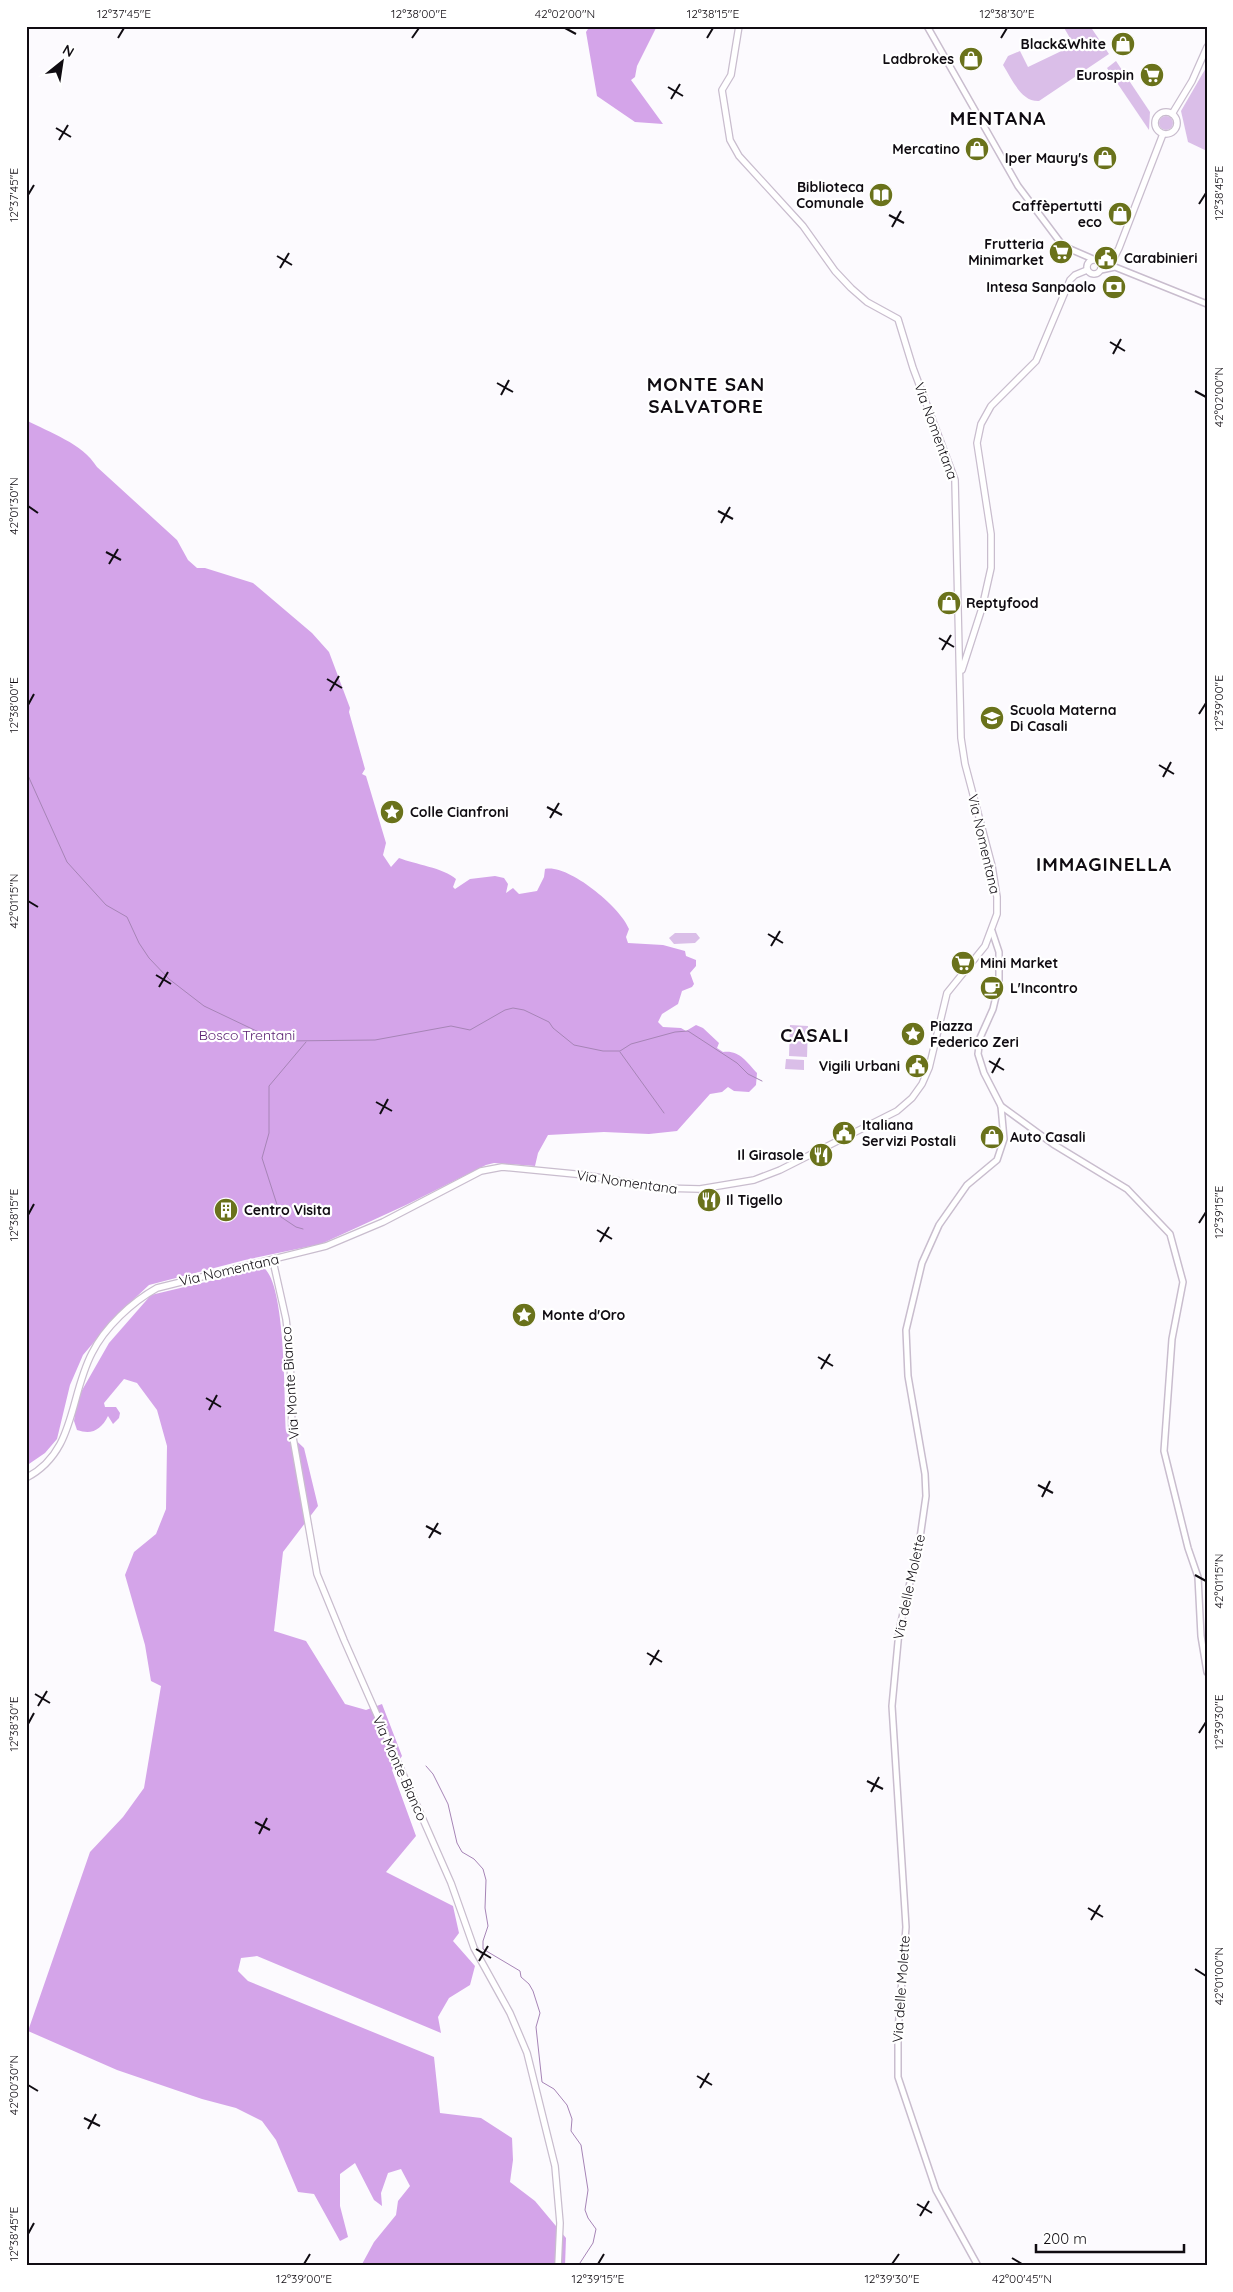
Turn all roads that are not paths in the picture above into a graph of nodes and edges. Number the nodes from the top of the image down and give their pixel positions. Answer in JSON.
{"nodes":[{"id":1,"x":739,"y":26,"type":"edge"},
{"id":2,"x":927,"y":26,"type":"edge"},
{"id":3,"x":1207,"y":47,"type":"edge"},
{"id":4,"x":1172,"y":114,"type":"junction"},
{"id":5,"x":1163,"y":134,"type":"junction"},
{"id":6,"x":1093,"y":259,"type":"junction"},
{"id":7,"x":1101,"y":267,"type":"junction"},
{"id":8,"x":1087,"y":270,"type":"junction"},
{"id":9,"x":1207,"y":304,"type":"edge"},
{"id":10,"x":959,"y":682,"type":"junction"},
{"id":11,"x":992,"y":931,"type":"junction"},
{"id":12,"x":1001,"y":1106,"type":"junction"},
{"id":13,"x":273,"y":1261,"type":"junction"},
{"id":14,"x":26,"y":1478,"type":"edge"},
{"id":15,"x":1207,"y":1672,"type":"edge"},
{"id":16,"x":558,"y":2266,"type":"edge"},
{"id":17,"x":978,"y":2266,"type":"edge"}],
"edges":[{"from":1,"to":10,"type":"main road","name":"Via Nomentana"},
{"from":2,"to":6,"type":"street"},
{"from":3,"to":4,"type":"main road"},
{"from":4,"to":5,"type":"main road"},
{"from":4,"to":5,"type":"main road"},
{"from":5,"to":7,"type":"main road"},
{"from":6,"to":7,"type":"main road"},
{"from":6,"to":8,"type":"main road"},
{"from":7,"to":8,"type":"main road"},
{"from":7,"to":9,"type":"street"},
{"from":8,"to":10,"type":"main road"},
{"from":10,"to":11,"type":"main road","name":"Via Nomentana"},
{"from":11,"to":12,"type":"street","name":"Via delle Molette"},
{"from":11,"to":13,"type":"main road","name":"Via Nomentana"},
{"from":12,"to":15,"type":"street"},
{"from":12,"to":17,"type":"street","name":"Via delle Molette"},
{"from":13,"to":14,"type":"main road","name":"Via Nomentana"},
{"from":13,"to":16,"type":"main road","name":"Via Monte Bianco"}]}
